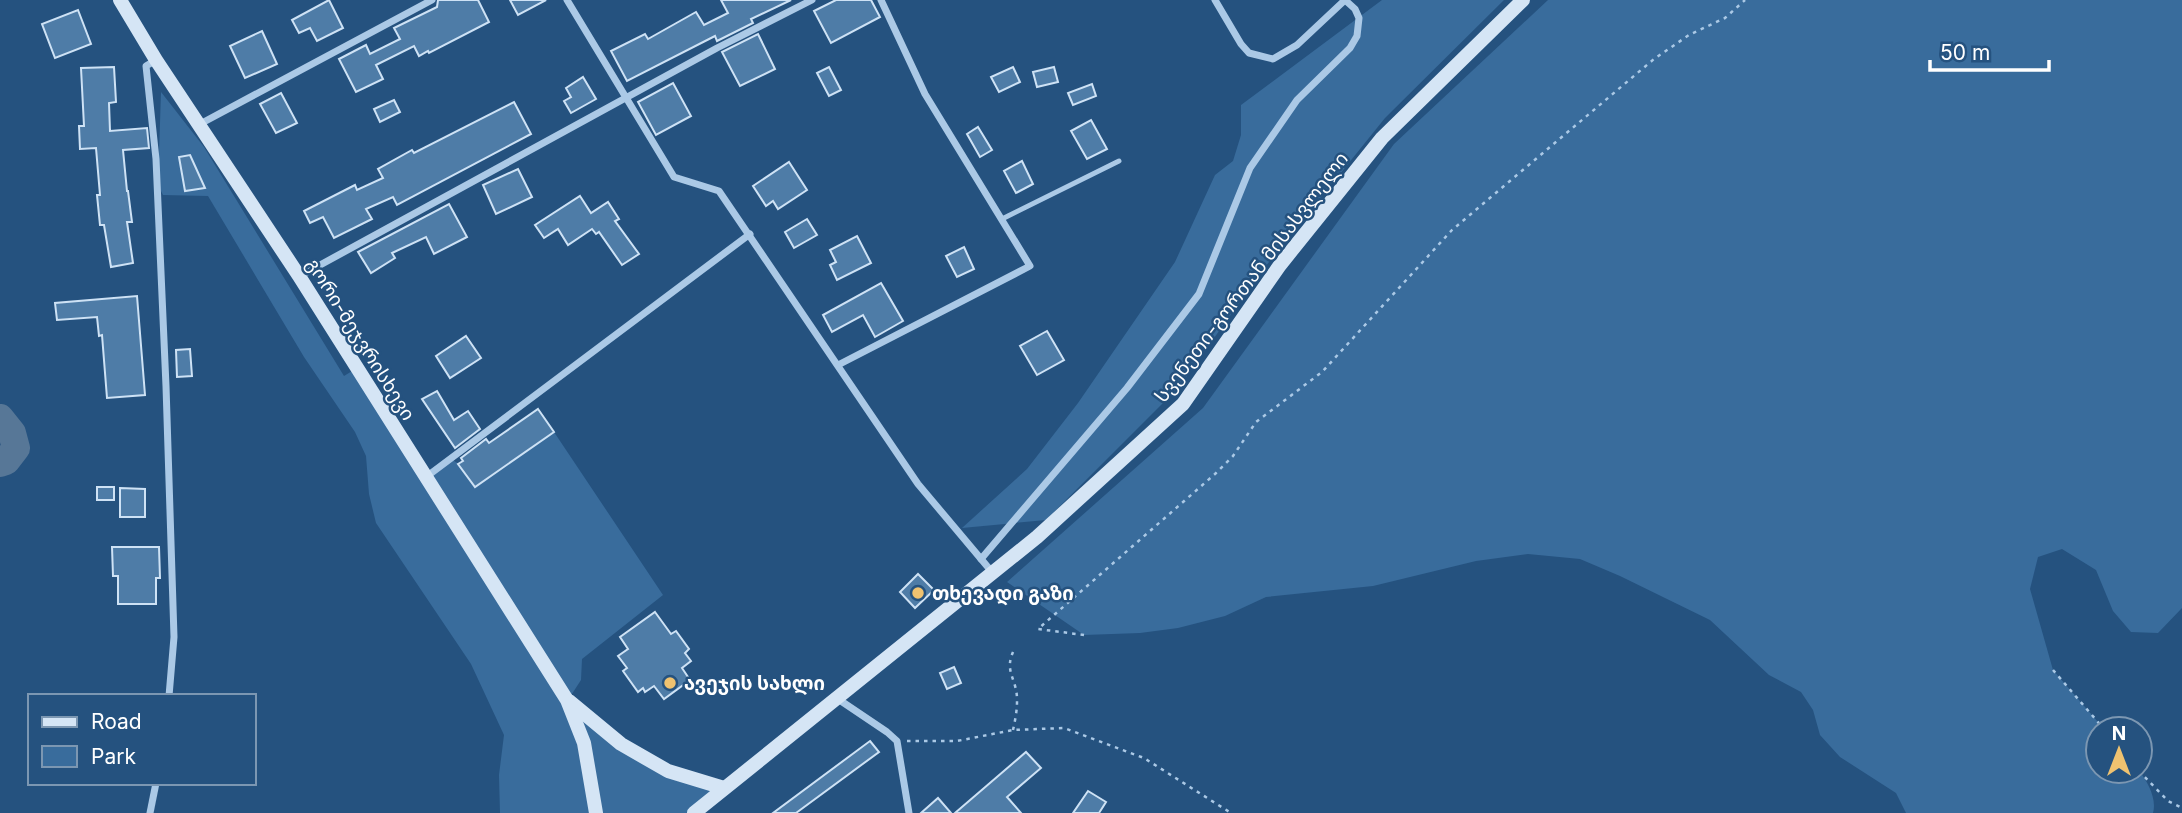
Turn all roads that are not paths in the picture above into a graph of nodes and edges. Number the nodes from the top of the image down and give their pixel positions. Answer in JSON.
{"nodes":[{"id":1,"x":120,"y":0,"type":"edge"},
{"id":2,"x":432,"y":0,"type":"edge"},
{"id":3,"x":567,"y":0,"type":"edge"},
{"id":4,"x":812,"y":0,"type":"edge"},
{"id":5,"x":881,"y":0,"type":"edge"},
{"id":6,"x":1215,"y":0,"type":"edge"},
{"id":7,"x":1345,"y":0,"type":"edge"},
{"id":8,"x":1522,"y":0,"type":"edge"},
{"id":9,"x":156,"y":60,"type":"junction"},
{"id":10,"x":626,"y":98,"type":"junction"},
{"id":11,"x":200,"y":124,"type":"junction"},
{"id":12,"x":1119,"y":161,"type":"dead end"},
{"id":13,"x":1002,"y":219,"type":"junction"},
{"id":14,"x":750,"y":234,"type":"junction"},
{"id":15,"x":299,"y":276,"type":"junction"},
{"id":16,"x":838,"y":365,"type":"junction"},
{"id":17,"x":426,"y":477,"type":"junction"},
{"id":18,"x":981,"y":559,"type":"junction"},
{"id":19,"x":993,"y":573,"type":"junction"},
{"id":20,"x":169,"y":694,"type":"edge"},
{"id":21,"x":837,"y":698,"type":"junction"},
{"id":22,"x":567,"y":700,"type":"junction"},
{"id":23,"x":156,"y":785,"type":"edge"},
{"id":24,"x":724,"y":788,"type":"junction"},
{"id":25,"x":150,"y":813,"type":"edge"},
{"id":26,"x":596,"y":813,"type":"edge"},
{"id":27,"x":694,"y":813,"type":"edge"},
{"id":28,"x":909,"y":813,"type":"edge"}],
"edges":[{"from":1,"to":9,"type":"main road","name":"გორი-მეჯვრისხევი"},
{"from":2,"to":11,"type":"street"},
{"from":3,"to":10,"type":"street"},
{"from":4,"to":10,"type":"street"},
{"from":5,"to":13,"type":"street"},
{"from":6,"to":7,"type":"street"},
{"from":7,"to":18,"type":"street"},
{"from":8,"to":19,"type":"main road","name":"სვენეთი-გორთან მისასვლელი"},
{"from":9,"to":11,"type":"main road","name":"გორი-მეჯვრისხევი"},
{"from":9,"to":20,"type":"street"},
{"from":10,"to":14,"type":"street"},
{"from":10,"to":15,"type":"street"},
{"from":11,"to":15,"type":"main road","name":"გორი-მეჯვრისხევი"},
{"from":12,"to":13,"type":"lane"},
{"from":13,"to":16,"type":"street"},
{"from":14,"to":16,"type":"street"},
{"from":14,"to":17,"type":"street"},
{"from":15,"to":17,"type":"main road","name":"გორი-მეჯვრისხევი"},
{"from":16,"to":18,"type":"street"},
{"from":17,"to":22,"type":"main road","name":"გორი-მეჯვრისხევი"},
{"from":18,"to":19,"type":"street"},
{"from":19,"to":21,"type":"main road","name":"სვენეთი-გორთან მისასვლელი"},
{"from":21,"to":24,"type":"main road","name":"სვენეთი-გორთან მისასვლელი"},
{"from":21,"to":28,"type":"street"},
{"from":22,"to":24,"type":"main road","name":"გორი-მეჯვრისხევი"},
{"from":22,"to":26,"type":"main road","name":"გორი-მეჯვრისხევი"},
{"from":23,"to":25,"type":"street"},
{"from":24,"to":27,"type":"main road","name":"სვენეთი-გორთან მისასვლელი"}]}
